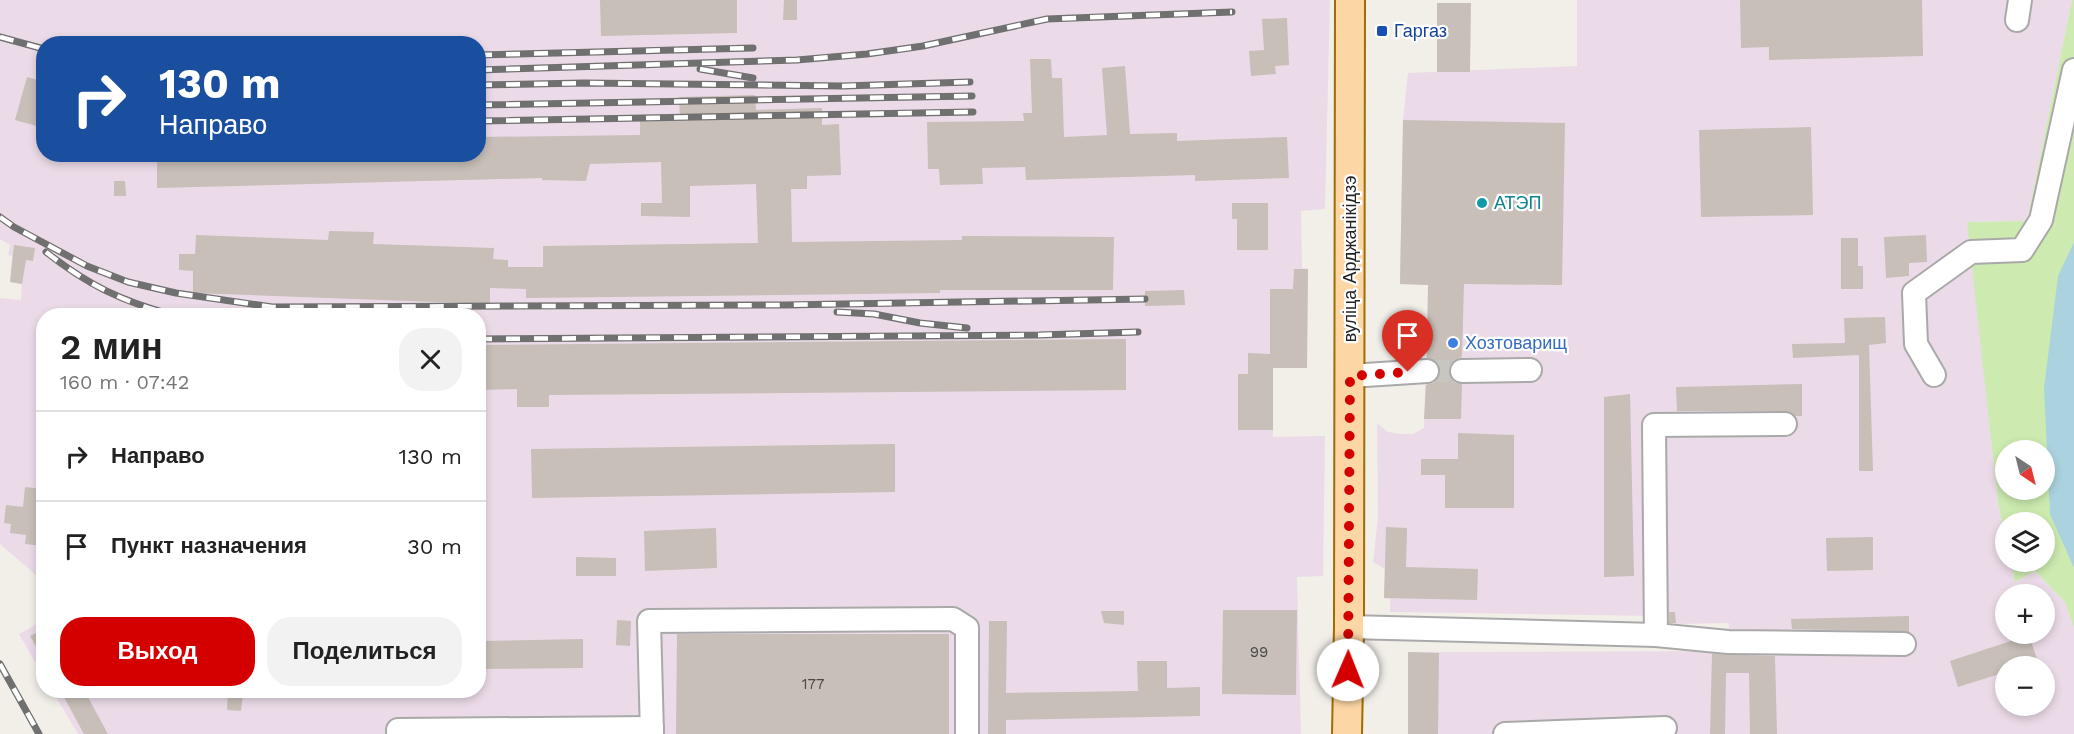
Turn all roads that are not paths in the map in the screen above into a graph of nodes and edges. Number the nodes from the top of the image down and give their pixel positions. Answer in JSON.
{"nodes":[{"id":1,"x":1350,"y":0,"type":"edge"},
{"id":2,"x":2074,"y":70,"type":"edge"},
{"id":3,"x":1530,"y":370,"type":"dead end"},
{"id":4,"x":1427,"y":371,"type":"tunnel mouth"},
{"id":5,"x":1462,"y":371,"type":"tunnel mouth"},
{"id":6,"x":1934,"y":375,"type":"dead end"},
{"id":7,"x":1350,"y":376,"type":"junction"},
{"id":8,"x":1785,"y":424,"type":"dead end"},
{"id":9,"x":1349,"y":627,"type":"junction"},
{"id":10,"x":1656,"y":635,"type":"junction"},
{"id":11,"x":1904,"y":644,"type":"dead end"},
{"id":12,"x":1665,"y":728,"type":"dead end"},
{"id":13,"x":652,"y":731,"type":"edge"},
{"id":14,"x":398,"y":734,"type":"edge"},
{"id":15,"x":966,"y":734,"type":"edge"},
{"id":16,"x":1347,"y":734,"type":"edge"},
{"id":17,"x":1505,"y":734,"type":"edge"}],
"edges":[{"from":1,"to":7,"type":"main road","name":"вуліца Арджанікідзэ"},
{"from":2,"to":6,"type":"lane"},
{"from":3,"to":5,"type":"lane"},
{"from":4,"to":7,"type":"lane"},
{"from":7,"to":9,"type":"main road","name":"вуліца Арджанікідзэ"},
{"from":8,"to":10,"type":"lane"},
{"from":9,"to":10,"type":"lane"},
{"from":9,"to":16,"type":"main road","name":"вуліца Арджанікідзэ"},
{"from":10,"to":11,"type":"lane"},
{"from":12,"to":17,"type":"lane"},
{"from":13,"to":14,"type":"lane"},
{"from":13,"to":15,"type":"lane"}]}
